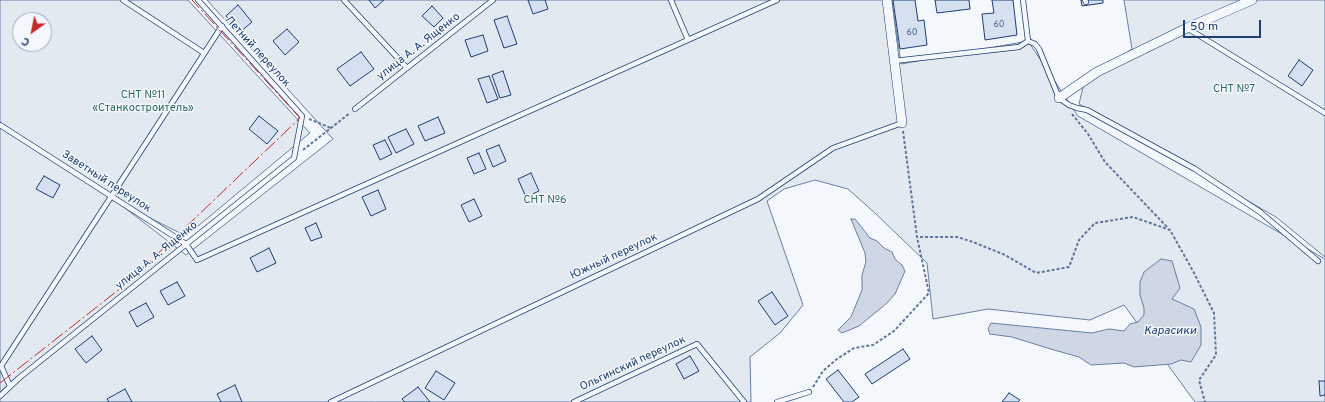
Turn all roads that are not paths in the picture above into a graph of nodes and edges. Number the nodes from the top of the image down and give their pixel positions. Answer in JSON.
{"nodes":[{"id":1,"x":123,"y":0,"type":"edge"},
{"id":2,"x":198,"y":0,"type":"edge"},
{"id":3,"x":344,"y":0,"type":"edge"},
{"id":4,"x":493,"y":0,"type":"edge"},
{"id":5,"x":671,"y":0,"type":"edge"},
{"id":6,"x":777,"y":0,"type":"edge"},
{"id":7,"x":886,"y":0,"type":"edge"},
{"id":8,"x":1023,"y":0,"type":"edge"},
{"id":9,"x":1252,"y":0,"type":"edge"},
{"id":10,"x":222,"y":26,"type":"junction"},
{"id":11,"x":1187,"y":28,"type":"junction"},
{"id":12,"x":688,"y":40,"type":"junction"},
{"id":13,"x":1028,"y":41,"type":"junction"},
{"id":14,"x":204,"y":54,"type":"junction"},
{"id":15,"x":894,"y":61,"type":"junction"},
{"id":16,"x":406,"y":68,"type":"junction"},
{"id":17,"x":1059,"y":98,"type":"junction"},
{"id":18,"x":355,"y":109,"type":"road end"},
{"id":19,"x":1325,"y":113,"type":"edge"},
{"id":20,"x":902,"y":123,"type":"joint"},
{"id":21,"x":0,"y":125,"type":"edge"},
{"id":22,"x":294,"y":158,"type":"joint"},
{"id":23,"x":111,"y":196,"type":"junction"},
{"id":24,"x":186,"y":244,"type":"junction"},
{"id":25,"x":1318,"y":261,"type":"dead end"},
{"id":26,"x":10,"y":386,"type":"junction"},
{"id":27,"x":809,"y":392,"type":"road end"},
{"id":28,"x":0,"y":396,"type":"edge"},
{"id":29,"x":331,"y":402,"type":"edge"},
{"id":30,"x":574,"y":402,"type":"edge"},
{"id":31,"x":744,"y":402,"type":"edge"},
{"id":32,"x":777,"y":402,"type":"edge"}],
"edges":[{"from":1,"to":14,"type":"lane"},
{"from":2,"to":10,"type":"lane","name":"Летний переулок"},
{"from":3,"to":16,"type":"lane"},
{"from":4,"to":16,"type":"lane","name":"улица А. А. Ященко"},
{"from":5,"to":12,"type":"lane"},
{"from":6,"to":12,"type":"lane"},
{"from":7,"to":15,"type":"street"},
{"from":8,"to":13,"type":"lane"},
{"from":9,"to":11,"type":"street"},
{"from":10,"to":14,"type":"lane"},
{"from":10,"to":22,"type":"lane","name":"Летний переулок"},
{"from":11,"to":17,"type":"street"},
{"from":11,"to":19,"type":"lane"},
{"from":12,"to":24,"type":"lane","name":"Заветный переулок"},
{"from":13,"to":15,"type":"lane"},
{"from":13,"to":17,"type":"lane"},
{"from":14,"to":23,"type":"lane"},
{"from":15,"to":20,"type":"street"},
{"from":16,"to":18,"type":"lane","name":"улица А. А. Ященко"},
{"from":17,"to":25,"type":"lane"},
{"from":20,"to":29,"type":"lane","name":"Южный переулок"},
{"from":21,"to":23,"type":"lane","name":"Заветный переулок"},
{"from":22,"to":24,"type":"lane","name":"улица А. А. Ященко"},
{"from":23,"to":24,"type":"lane","name":"Заветный переулок"},
{"from":23,"to":26,"type":"lane"},
{"from":24,"to":26,"type":"lane","name":"улица А. А. Ященко"},
{"from":26,"to":28,"type":"lane","name":"улица А. А. Ященко"},
{"from":27,"to":32,"type":"lane"},
{"from":30,"to":31,"type":"lane","name":"Ольгинский переулок"}]}
